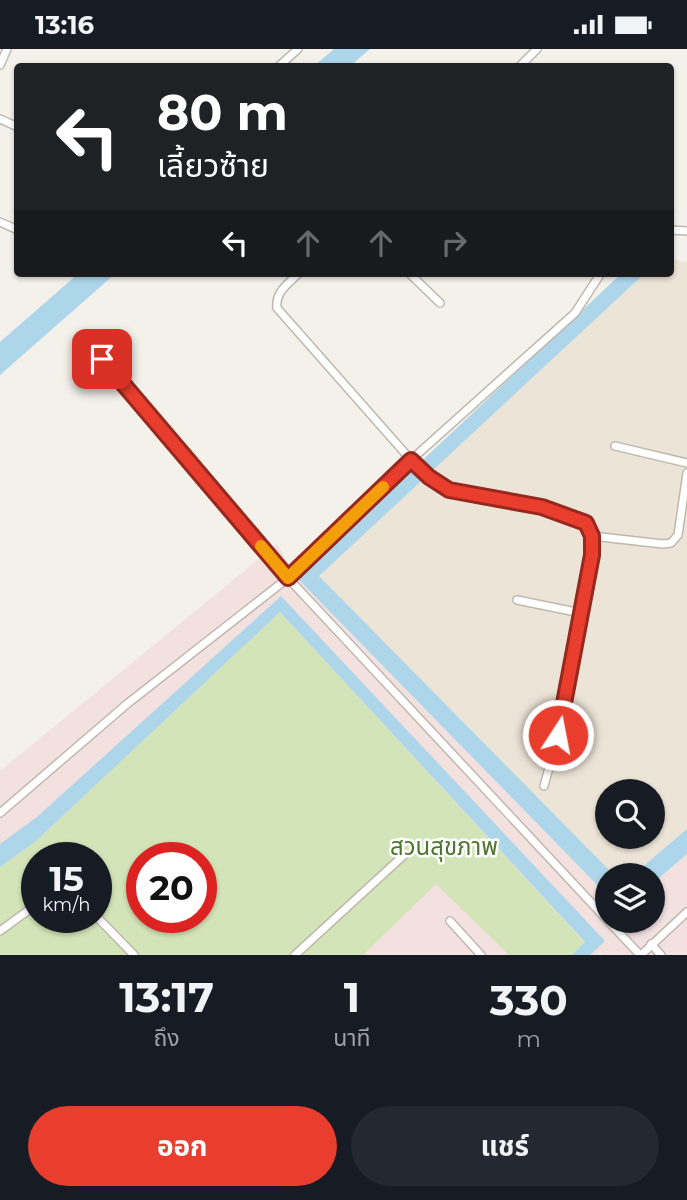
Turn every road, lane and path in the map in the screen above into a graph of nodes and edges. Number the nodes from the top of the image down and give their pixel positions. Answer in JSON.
{"nodes":[{"id":1,"x":7,"y":49,"type":"edge"},
{"id":2,"x":298,"y":49,"type":"edge"},
{"id":3,"x":537,"y":49,"type":"edge"},
{"id":4,"x":282,"y":63,"type":"edge"},
{"id":5,"x":523,"y":63,"type":"edge"},
{"id":6,"x":0,"y":65,"type":"edge"},
{"id":7,"x":295,"y":277,"type":"edge"},
{"id":8,"x":413,"y":277,"type":"edge"},
{"id":9,"x":598,"y":277,"type":"edge"},
{"id":10,"x":440,"y":303,"type":"dead end"},
{"id":11,"x":102,"y":359,"type":"dead end"},
{"id":12,"x":615,"y":446,"type":"dead end"},
{"id":13,"x":411,"y":461,"type":"junction"},
{"id":14,"x":687,"y":463,"type":"edge"},
{"id":15,"x":687,"y":473,"type":"edge"},
{"id":16,"x":592,"y":536,"type":"junction"},
{"id":17,"x":288,"y":578,"type":"junction"},
{"id":18,"x":517,"y":600,"type":"dead end"},
{"id":19,"x":581,"y":613,"type":"junction"},
{"id":20,"x":544,"y":786,"type":"dead end"},
{"id":21,"x":0,"y":813,"type":"edge"},
{"id":22,"x":404,"y":855,"type":"dead end"},
{"id":23,"x":595,"y":909,"type":"edge"},
{"id":24,"x":687,"y":912,"type":"edge"},
{"id":25,"x":21,"y":916,"type":"edge"},
{"id":26,"x":450,"y":921,"type":"dead end"},
{"id":27,"x":0,"y":931,"type":"edge"},
{"id":28,"x":112,"y":932,"type":"edge"},
{"id":29,"x":618,"y":933,"type":"edge"},
{"id":30,"x":651,"y":944,"type":"junction"},
{"id":31,"x":134,"y":955,"type":"edge"},
{"id":32,"x":295,"y":955,"type":"edge"},
{"id":33,"x":481,"y":955,"type":"edge"},
{"id":34,"x":640,"y":955,"type":"edge"},
{"id":35,"x":662,"y":955,"type":"edge"}],
"edges":[{"from":1,"to":6,"type":"lane"},
{"from":2,"to":4,"type":"lane"},
{"from":3,"to":5,"type":"lane"},
{"from":7,"to":13,"type":"lane"},
{"from":8,"to":10,"type":"lane"},
{"from":9,"to":13,"type":"lane"},
{"from":11,"to":17,"type":"lane"},
{"from":12,"to":14,"type":"lane"},
{"from":13,"to":16,"type":"lane"},
{"from":13,"to":17,"type":"lane"},
{"from":15,"to":16,"type":"lane"},
{"from":16,"to":19,"type":"lane"},
{"from":17,"to":21,"type":"lane"},
{"from":17,"to":23,"type":"lane"},
{"from":18,"to":19,"type":"lane"},
{"from":19,"to":20,"type":"lane"},
{"from":22,"to":32,"type":"lane"},
{"from":24,"to":30,"type":"lane"},
{"from":25,"to":27,"type":"lane"},
{"from":26,"to":33,"type":"lane"},
{"from":28,"to":31,"type":"lane"},
{"from":29,"to":34,"type":"lane"},
{"from":30,"to":34,"type":"lane"},
{"from":30,"to":35,"type":"lane"}]}
